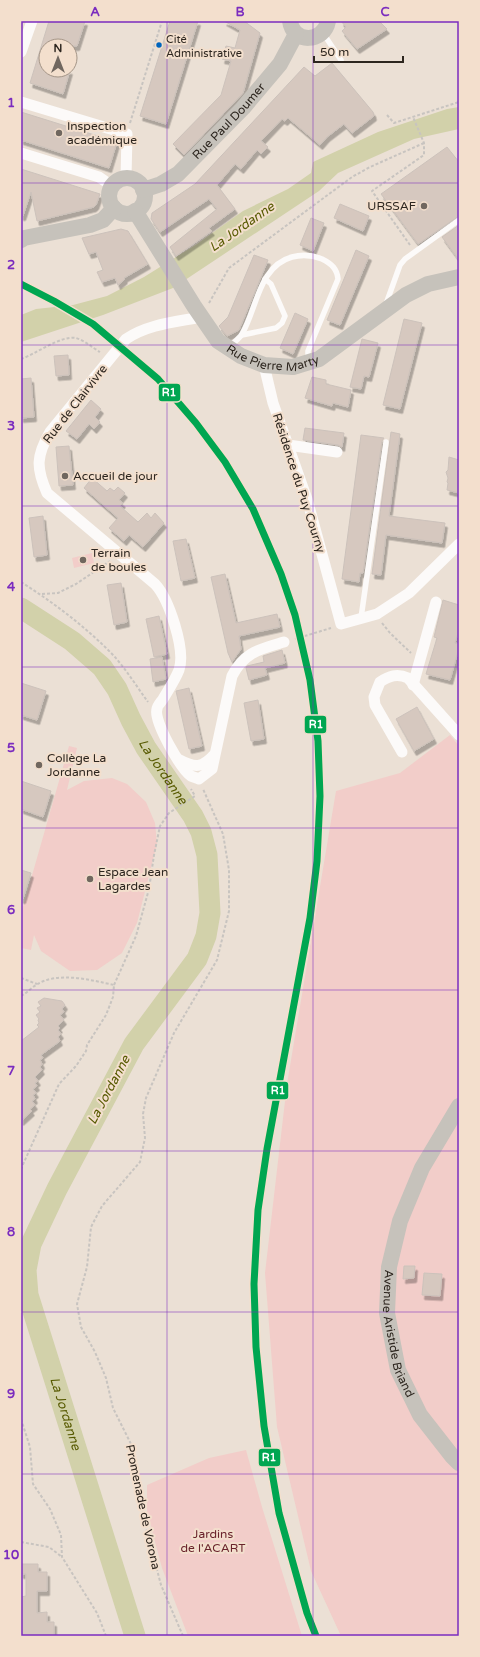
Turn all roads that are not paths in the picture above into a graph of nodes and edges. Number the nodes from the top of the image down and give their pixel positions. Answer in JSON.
{"nodes":[{"id":1,"x":32,"y":21,"type":"edge"},
{"id":2,"x":325,"y":27,"type":"edge"},
{"id":3,"x":293,"y":28,"type":"edge"},
{"id":4,"x":21,"y":52,"type":"edge"},
{"id":5,"x":341,"y":60,"type":"dead end"},
{"id":6,"x":21,"y":102,"type":"edge"},
{"id":7,"x":21,"y":153,"type":"edge"},
{"id":8,"x":119,"y":182,"type":"junction"},
{"id":9,"x":143,"y":190,"type":"junction"},
{"id":10,"x":112,"y":206,"type":"junction"},
{"id":11,"x":135,"y":211,"type":"junction"},
{"id":12,"x":459,"y":220,"type":"edge"},
{"id":13,"x":22,"y":237,"type":"edge"},
{"id":14,"x":459,"y":277,"type":"edge"},
{"id":15,"x":265,"y":279,"type":"junction"},
{"id":16,"x":383,"y":314,"type":"junction"},
{"id":17,"x":201,"y":317,"type":"junction"},
{"id":18,"x":242,"y":335,"type":"junction"},
{"id":19,"x":228,"y":348,"type":"junction"},
{"id":20,"x":308,"y":362,"type":"junction"},
{"id":21,"x":264,"y":365,"type":"junction"},
{"id":22,"x":386,"y":442,"type":"dead end"},
{"id":23,"x":288,"y":445,"type":"junction"},
{"id":24,"x":337,"y":452,"type":"dead end"},
{"id":25,"x":459,"y":544,"type":"edge"},
{"id":26,"x":436,"y":602,"type":"dead end"},
{"id":27,"x":361,"y":619,"type":"junction"},
{"id":28,"x":284,"y":642,"type":"road end"},
{"id":29,"x":414,"y":685,"type":"junction"},
{"id":30,"x":459,"y":736,"type":"edge"},
{"id":31,"x":402,"y":752,"type":"dead end"},
{"id":32,"x":214,"y":755,"type":"junction"},
{"id":33,"x":179,"y":759,"type":"junction"},
{"id":34,"x":459,"y":1106,"type":"edge"},
{"id":35,"x":459,"y":1463,"type":"edge"}],
"edges":[{"from":1,"to":4,"type":"street"},
{"from":2,"to":3,"type":"main road"},
{"from":2,"to":5,"type":"lane"},
{"from":3,"to":9,"type":"main road","name":"Rue Paul Doumer"},
{"from":6,"to":8,"type":"street"},
{"from":7,"to":8,"type":"street"},
{"from":8,"to":9,"type":"main road"},
{"from":8,"to":10,"type":"main road"},
{"from":9,"to":11,"type":"main road"},
{"from":10,"to":11,"type":"main road"},
{"from":10,"to":13,"type":"main road"},
{"from":11,"to":17,"type":"main road","name":"Rue Pierre Marty"},
{"from":12,"to":16,"type":"lane"},
{"from":14,"to":16,"type":"main road","name":"Rue Pierre Marty"},
{"from":15,"to":18,"type":"lane"},
{"from":15,"to":18,"type":"lane"},
{"from":15,"to":20,"type":"lane"},
{"from":16,"to":20,"type":"main road","name":"Rue Pierre Marty"},
{"from":17,"to":19,"type":"main road","name":"Rue Pierre Marty"},
{"from":17,"to":33,"type":"street","name":"Rue de Clairvivre"},
{"from":18,"to":19,"type":"lane"},
{"from":19,"to":21,"type":"main road","name":"Rue Pierre Marty"},
{"from":20,"to":21,"type":"main road","name":"Rue Pierre Marty"},
{"from":21,"to":23,"type":"street","name":"Résidence du Puy Courny"},
{"from":22,"to":27,"type":"lane"},
{"from":23,"to":24,"type":"street"},
{"from":23,"to":27,"type":"street","name":"Résidence du Puy Courny"},
{"from":25,"to":27,"type":"street"},
{"from":26,"to":29,"type":"street"},
{"from":28,"to":32,"type":"street"},
{"from":29,"to":30,"type":"street"},
{"from":29,"to":31,"type":"street"},
{"from":32,"to":33,"type":"street"},
{"from":32,"to":33,"type":"street"},
{"from":34,"to":35,"type":"main road","name":"Avenue Aristide Briand"}]}
